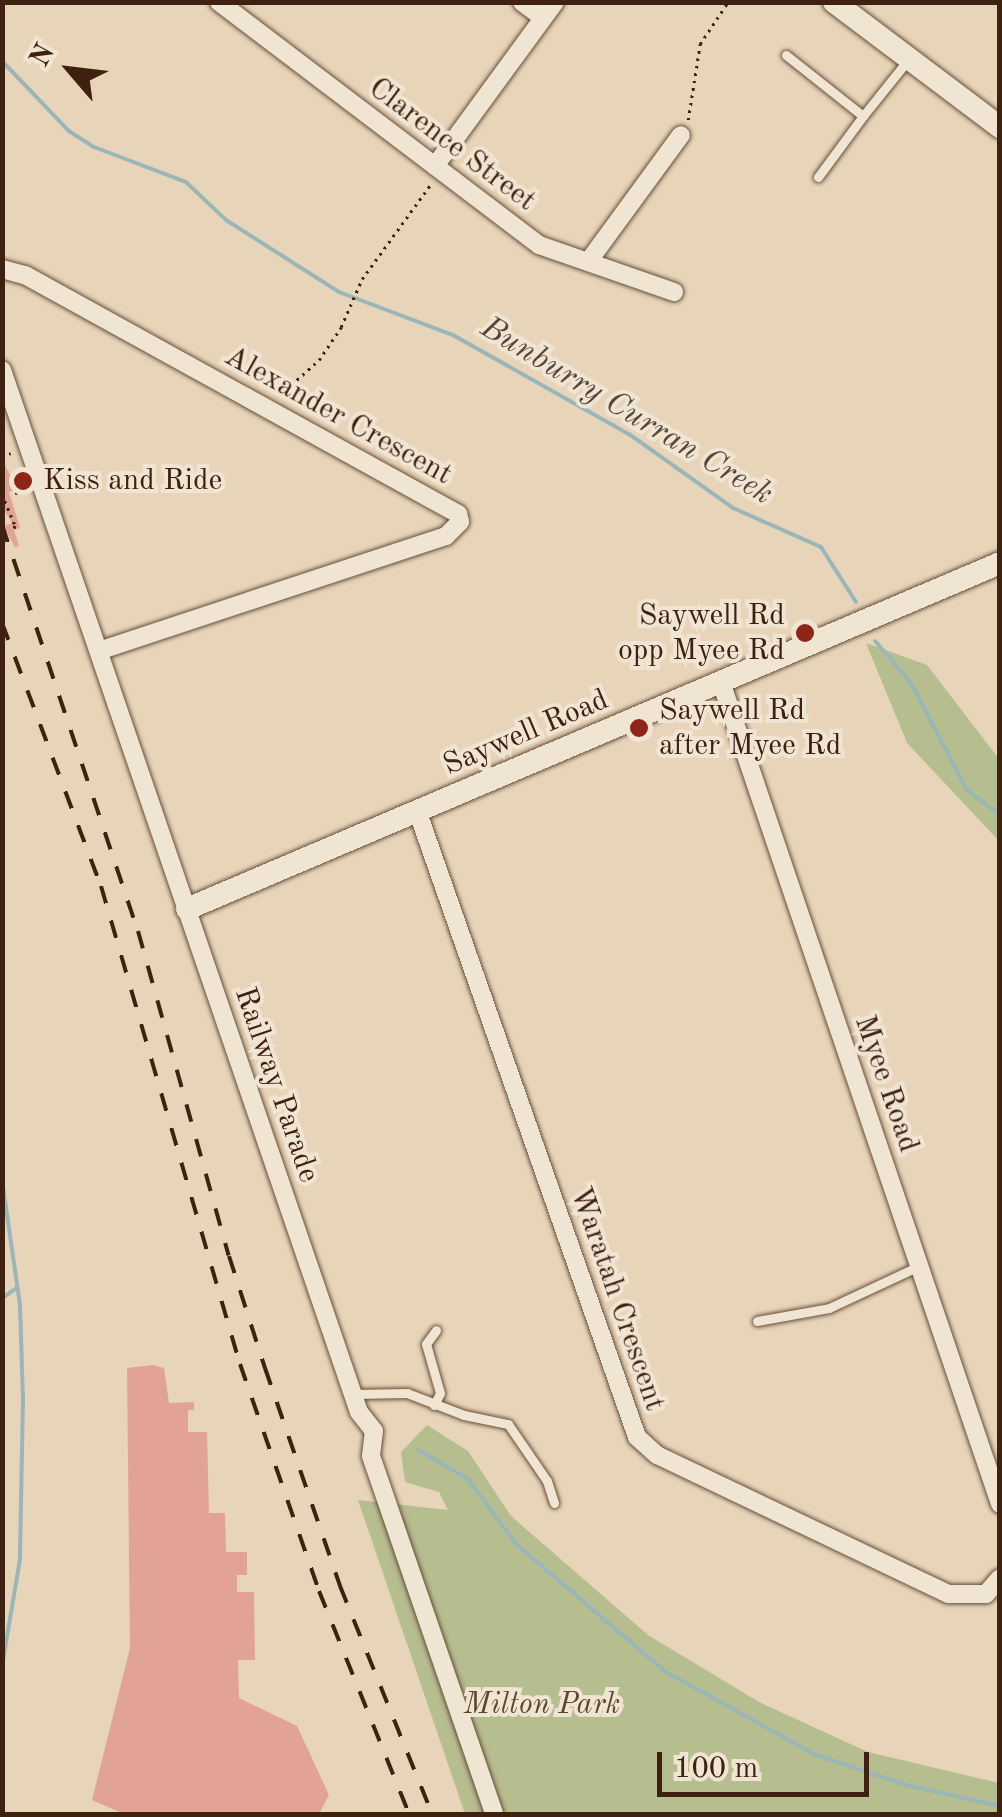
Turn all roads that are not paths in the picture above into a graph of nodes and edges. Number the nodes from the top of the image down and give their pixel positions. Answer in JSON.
{"nodes":[{"id":1,"x":219,"y":2,"type":"edge"},
{"id":2,"x":522,"y":2,"type":"edge"},
{"id":3,"x":555,"y":2,"type":"edge"},
{"id":4,"x":834,"y":2,"type":"edge"},
{"id":5,"x":544,"y":18,"type":"junction"},
{"id":6,"x":786,"y":54,"type":"dead end"},
{"id":7,"x":908,"y":58,"type":"junction"},
{"id":8,"x":863,"y":116,"type":"junction"},
{"id":9,"x":1000,"y":128,"type":"edge"},
{"id":10,"x":681,"y":135,"type":"road end"},
{"id":11,"x":435,"y":166,"type":"junction"},
{"id":12,"x":818,"y":177,"type":"dead end"},
{"id":13,"x":588,"y":262,"type":"junction"},
{"id":14,"x":2,"y":270,"type":"edge"},
{"id":15,"x":674,"y":292,"type":"dead end"},
{"id":16,"x":2,"y":370,"type":"edge"},
{"id":17,"x":1000,"y":563,"type":"edge"},
{"id":18,"x":99,"y":651,"type":"junction"},
{"id":19,"x":720,"y":682,"type":"junction"},
{"id":20,"x":418,"y":813,"type":"junction"},
{"id":21,"x":186,"y":910,"type":"junction"},
{"id":22,"x":919,"y":1266,"type":"junction"},
{"id":23,"x":757,"y":1321,"type":"dead end"},
{"id":24,"x":436,"y":1330,"type":"dead end"},
{"id":25,"x":353,"y":1394,"type":"junction"},
{"id":26,"x":434,"y":1405,"type":"junction"},
{"id":27,"x":554,"y":1503,"type":"dead end"},
{"id":28,"x":1000,"y":1504,"type":"edge"},
{"id":29,"x":1000,"y":1578,"type":"edge"},
{"id":30,"x":494,"y":1814,"type":"edge"}],
"edges":[{"from":1,"to":11,"type":"street","name":"Clarence Street"},
{"from":2,"to":5,"type":"street"},
{"from":3,"to":5,"type":"street"},
{"from":4,"to":7,"type":"street"},
{"from":5,"to":11,"type":"street"},
{"from":6,"to":8,"type":"lane"},
{"from":7,"to":8,"type":"lane"},
{"from":7,"to":9,"type":"street"},
{"from":8,"to":12,"type":"lane"},
{"from":10,"to":13,"type":"street"},
{"from":11,"to":13,"type":"street","name":"Clarence Street"},
{"from":13,"to":15,"type":"street","name":"Clarence Street"},
{"from":14,"to":18,"type":"street","name":"Alexander Crescent"},
{"from":16,"to":18,"type":"street","name":"Railway Parade"},
{"from":17,"to":19,"type":"street","name":"Saywell Road"},
{"from":18,"to":21,"type":"street","name":"Railway Parade"},
{"from":19,"to":20,"type":"street","name":"Saywell Road"},
{"from":19,"to":22,"type":"street","name":"Myee Road"},
{"from":20,"to":21,"type":"street","name":"Saywell Road"},
{"from":20,"to":29,"type":"street","name":"Waratah Crescent"},
{"from":21,"to":25,"type":"street","name":"Railway Parade"},
{"from":22,"to":23,"type":"lane"},
{"from":22,"to":28,"type":"street","name":"Myee Road"},
{"from":24,"to":26,"type":"lane"},
{"from":25,"to":26,"type":"lane"},
{"from":25,"to":30,"type":"street","name":"Railway Parade"},
{"from":26,"to":27,"type":"lane"}]}
